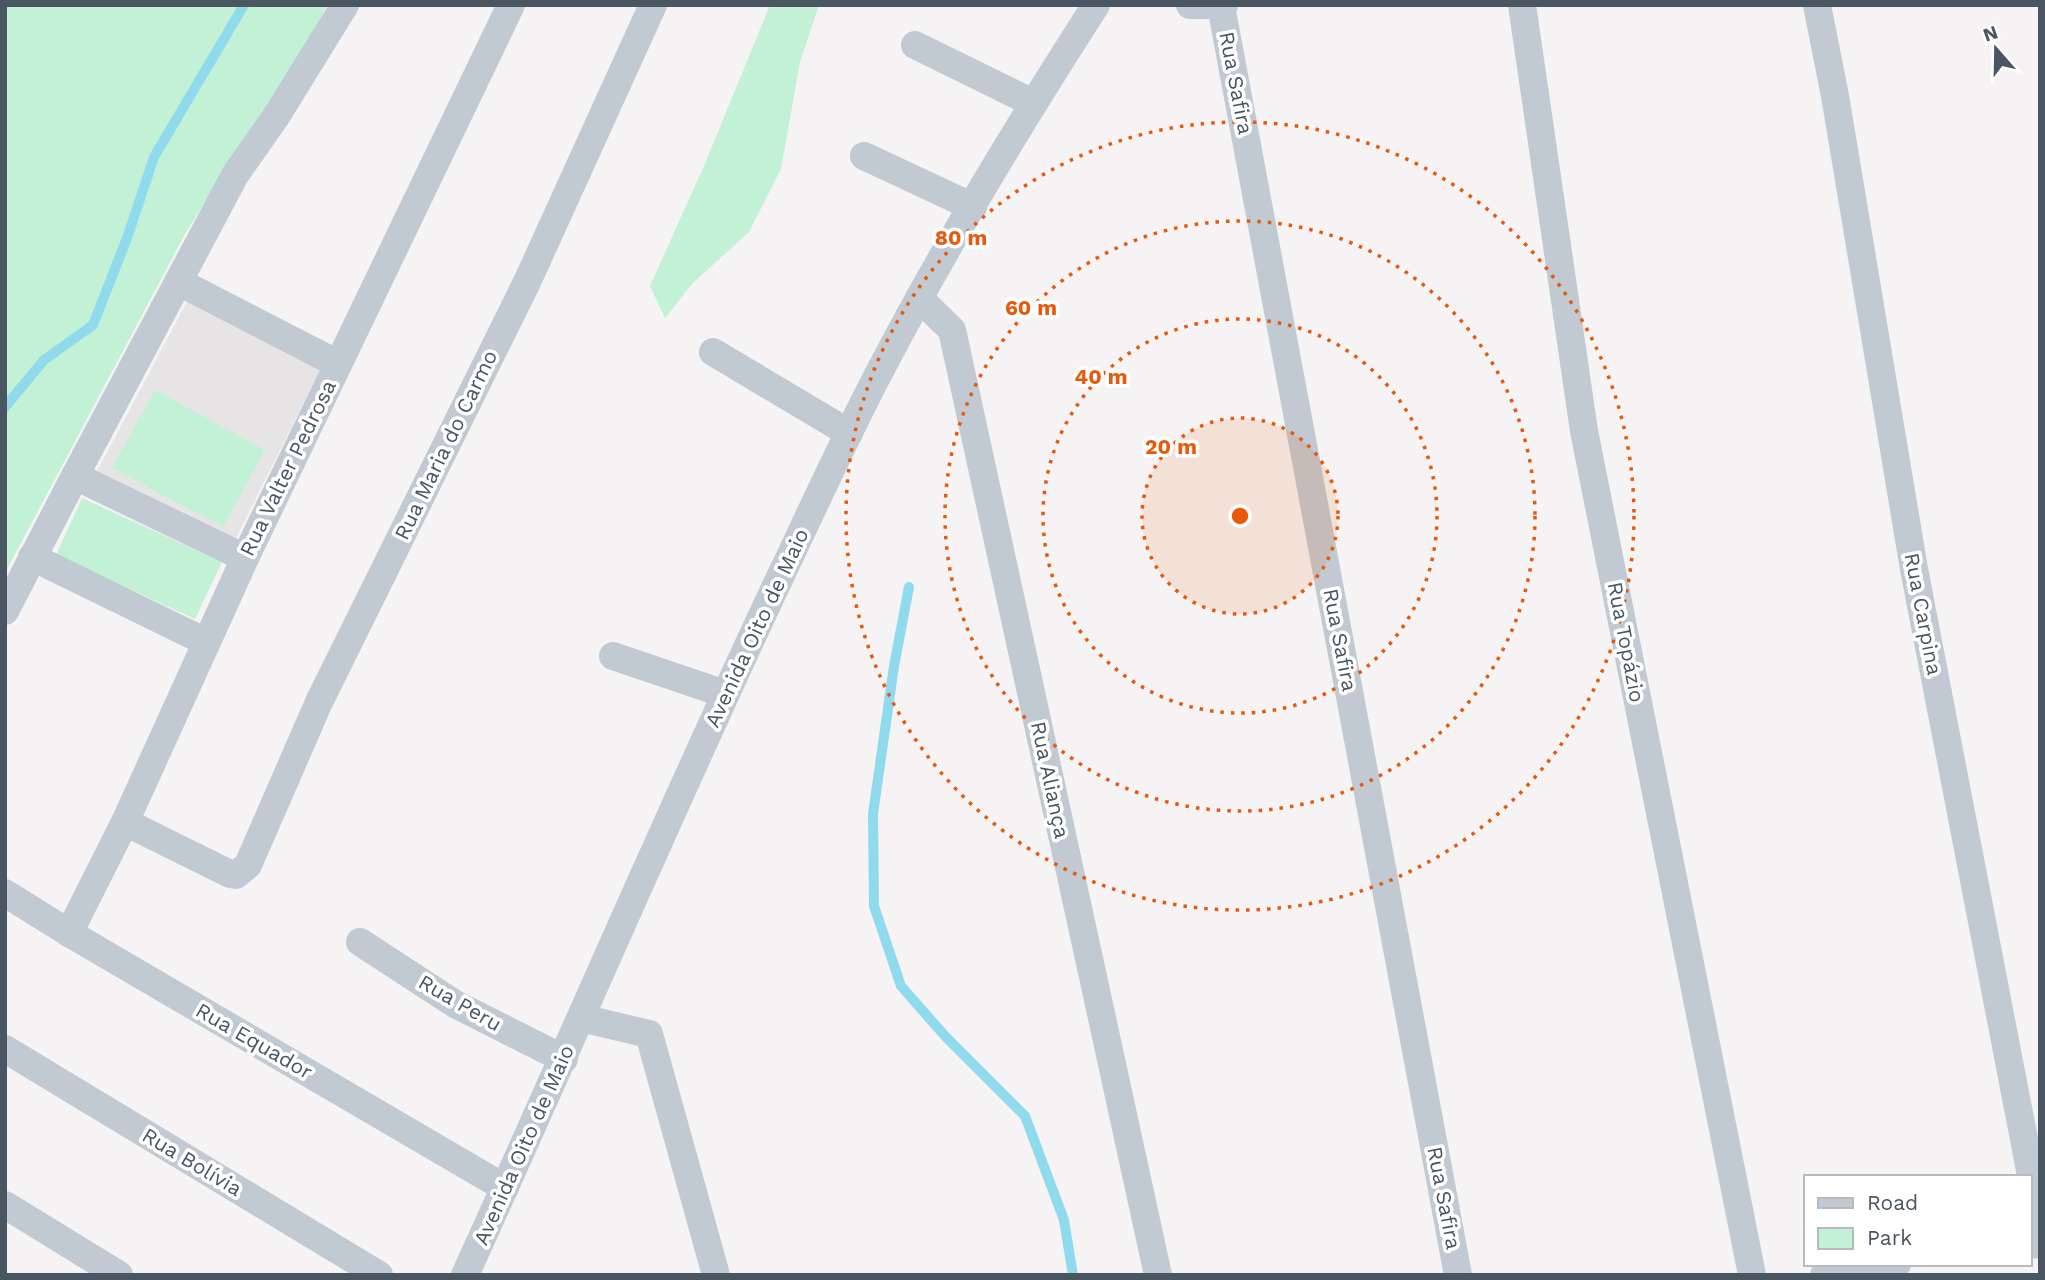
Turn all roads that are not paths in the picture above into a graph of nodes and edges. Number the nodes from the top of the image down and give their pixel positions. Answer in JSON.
{"nodes":[{"id":1,"x":345,"y":5,"type":"edge"},
{"id":2,"x":511,"y":5,"type":"edge"},
{"id":3,"x":653,"y":5,"type":"edge"},
{"id":4,"x":1096,"y":5,"type":"edge"},
{"id":5,"x":1190,"y":5,"type":"edge"},
{"id":6,"x":1522,"y":5,"type":"edge"},
{"id":7,"x":1817,"y":5,"type":"edge"},
{"id":8,"x":1223,"y":6,"type":"edge"},
{"id":9,"x":915,"y":45,"type":"dead end"},
{"id":10,"x":1033,"y":103,"type":"junction"},
{"id":11,"x":864,"y":156,"type":"dead end"},
{"id":12,"x":973,"y":207,"type":"junction"},
{"id":13,"x":179,"y":282,"type":"junction"},
{"id":14,"x":919,"y":298,"type":"junction"},
{"id":15,"x":713,"y":352,"type":"dead end"},
{"id":16,"x":338,"y":364,"type":"junction"},
{"id":17,"x":849,"y":433,"type":"junction"},
{"id":18,"x":75,"y":476,"type":"junction"},
{"id":19,"x":32,"y":557,"type":"junction"},
{"id":20,"x":245,"y":558,"type":"junction"},
{"id":21,"x":5,"y":611,"type":"edge"},
{"id":22,"x":206,"y":642,"type":"junction"},
{"id":23,"x":613,"y":656,"type":"dead end"},
{"id":24,"x":724,"y":694,"type":"junction"},
{"id":25,"x":124,"y":822,"type":"junction"},
{"id":26,"x":5,"y":893,"type":"edge"},
{"id":27,"x":69,"y":933,"type":"junction"},
{"id":28,"x":360,"y":942,"type":"dead end"},
{"id":29,"x":581,"y":1018,"type":"junction"},
{"id":30,"x":5,"y":1049,"type":"edge"},
{"id":31,"x":564,"y":1059,"type":"junction"},
{"id":32,"x":2031,"y":1175,"type":"edge"},
{"id":33,"x":2031,"y":1175,"type":"edge"},
{"id":34,"x":505,"y":1188,"type":"junction"},
{"id":35,"x":5,"y":1205,"type":"edge"},
{"id":36,"x":2040,"y":1222,"type":"edge"},
{"id":37,"x":1884,"y":1266,"type":"edge"},
{"id":38,"x":119,"y":1275,"type":"edge"},
{"id":39,"x":379,"y":1275,"type":"edge"},
{"id":40,"x":465,"y":1275,"type":"edge"},
{"id":41,"x":716,"y":1275,"type":"edge"},
{"id":42,"x":1158,"y":1275,"type":"edge"},
{"id":43,"x":1458,"y":1275,"type":"edge"},
{"id":44,"x":1752,"y":1275,"type":"edge"},
{"id":45,"x":1824,"y":1275,"type":"edge"}],
"edges":[{"from":1,"to":13,"type":"street"},
{"from":2,"to":16,"type":"street","name":"Rua Valter Pedrosa"},
{"from":3,"to":25,"type":"street","name":"Rua Maria do Carmo"},
{"from":4,"to":10,"type":"street","name":"Avenida Oito de Maio"},
{"from":5,"to":8,"type":"street"},
{"from":6,"to":44,"type":"street","name":"Rua Topázio"},
{"from":7,"to":32,"type":"street","name":"Rua Carpina"},
{"from":8,"to":43,"type":"street","name":"Rua Safira"},
{"from":9,"to":10,"type":"street"},
{"from":10,"to":12,"type":"street","name":"Avenida Oito de Maio"},
{"from":11,"to":12,"type":"street"},
{"from":12,"to":14,"type":"street","name":"Avenida Oito de Maio"},
{"from":13,"to":16,"type":"street"},
{"from":13,"to":18,"type":"street"},
{"from":14,"to":17,"type":"street","name":"Avenida Oito de Maio"},
{"from":14,"to":42,"type":"street","name":"Rua Aliança"},
{"from":15,"to":17,"type":"street"},
{"from":16,"to":20,"type":"street","name":"Rua Valter Pedrosa"},
{"from":17,"to":24,"type":"street","name":"Avenida Oito de Maio"},
{"from":18,"to":19,"type":"street"},
{"from":18,"to":20,"type":"street"},
{"from":19,"to":21,"type":"street"},
{"from":19,"to":22,"type":"street"},
{"from":20,"to":22,"type":"street","name":"Rua Valter Pedrosa"},
{"from":22,"to":25,"type":"street","name":"Rua Valter Pedrosa"},
{"from":23,"to":24,"type":"street"},
{"from":24,"to":29,"type":"street","name":"Avenida Oito de Maio"},
{"from":25,"to":27,"type":"street","name":"Rua Valter Pedrosa"},
{"from":26,"to":27,"type":"street","name":"Rua Equador"},
{"from":27,"to":34,"type":"street","name":"Rua Equador"},
{"from":28,"to":31,"type":"street","name":"Rua Peru"},
{"from":29,"to":31,"type":"street","name":"Avenida Oito de Maio"},
{"from":29,"to":41,"type":"street"},
{"from":30,"to":39,"type":"street","name":"Rua Bolívia"},
{"from":31,"to":34,"type":"street","name":"Avenida Oito de Maio"},
{"from":33,"to":36,"type":"street","name":"Rua Carpina"},
{"from":34,"to":40,"type":"street","name":"Avenida Oito de Maio"},
{"from":35,"to":38,"type":"street"},
{"from":37,"to":45,"type":"street"}]}
